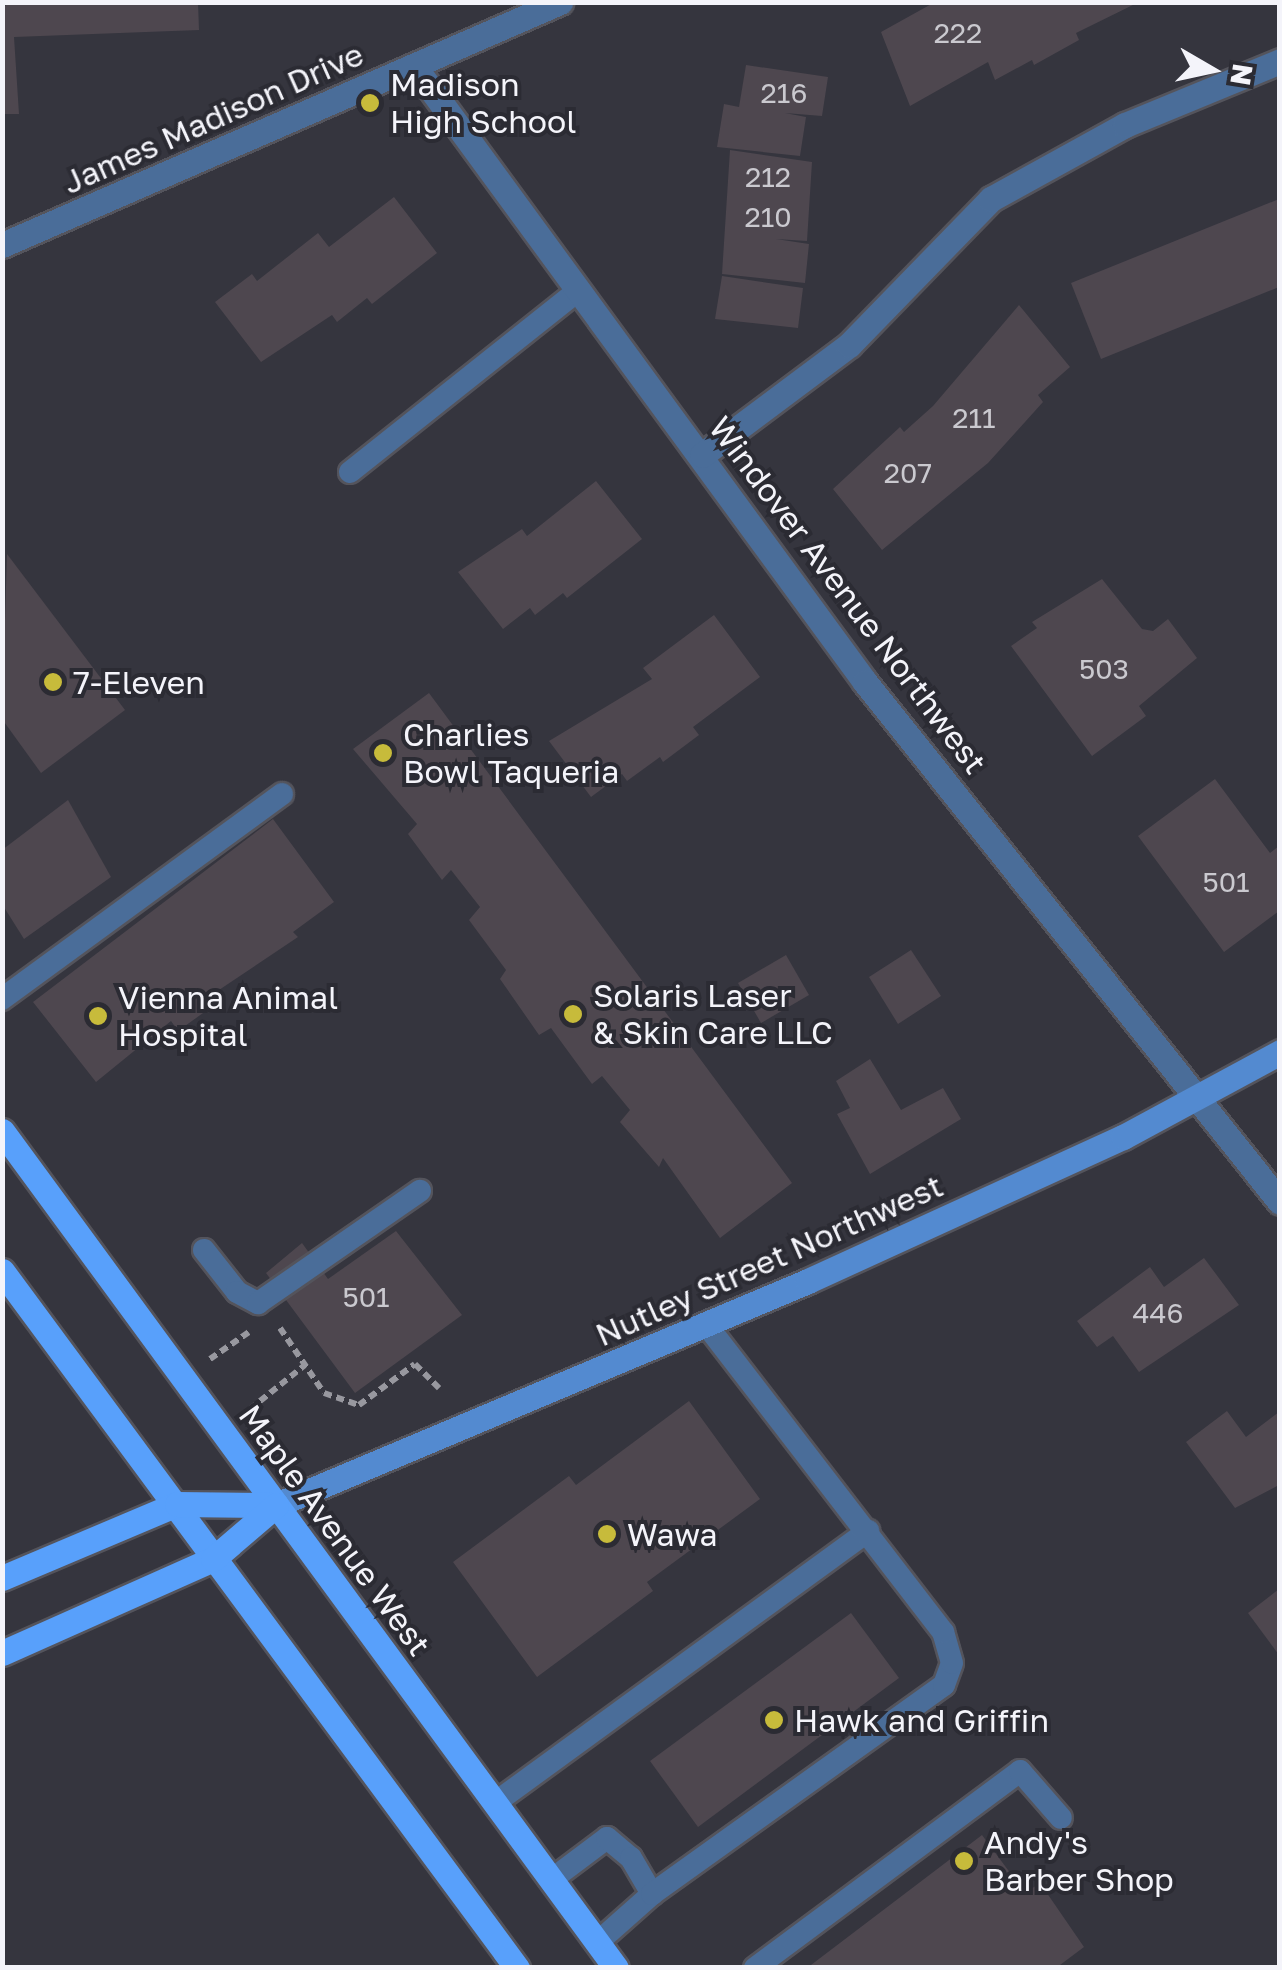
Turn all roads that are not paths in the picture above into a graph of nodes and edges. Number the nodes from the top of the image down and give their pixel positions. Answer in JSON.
{"nodes":[{"id":1,"x":560,"y":2,"type":"edge"},
{"id":2,"x":1280,"y":61,"type":"edge"},
{"id":3,"x":414,"y":66,"type":"junction"},
{"id":4,"x":2,"y":246,"type":"edge"},
{"id":5,"x":576,"y":292,"type":"junction"},
{"id":6,"x":702,"y":455,"type":"junction"},
{"id":7,"x":350,"y":472,"type":"dead end"},
{"id":8,"x":282,"y":794,"type":"dead end"},
{"id":9,"x":2,"y":999,"type":"edge"},
{"id":10,"x":1280,"y":1052,"type":"edge"},
{"id":11,"x":1194,"y":1102,"type":"junction"},
{"id":12,"x":2,"y":1131,"type":"edge"},
{"id":13,"x":420,"y":1191,"type":"dead end"},
{"id":14,"x":1280,"y":1202,"type":"edge"},
{"id":15,"x":204,"y":1250,"type":"dead end"},
{"id":16,"x":2,"y":1271,"type":"edge"},
{"id":17,"x":708,"y":1325,"type":"junction"},
{"id":18,"x":176,"y":1504,"type":"junction"},
{"id":19,"x":276,"y":1505,"type":"junction"},
{"id":20,"x":868,"y":1532,"type":"junction"},
{"id":21,"x":213,"y":1559,"type":"junction"},
{"id":22,"x":2,"y":1578,"type":"edge"},
{"id":23,"x":2,"y":1653,"type":"edge"},
{"id":24,"x":495,"y":1803,"type":"junction"},
{"id":25,"x":1061,"y":1818,"type":"dead end"},
{"id":26,"x":551,"y":1880,"type":"junction"},
{"id":27,"x":652,"y":1894,"type":"junction"},
{"id":28,"x":598,"y":1942,"type":"junction"},
{"id":29,"x":517,"y":1968,"type":"edge"},
{"id":30,"x":616,"y":1968,"type":"edge"},
{"id":31,"x":755,"y":1968,"type":"edge"}],
"edges":[{"from":1,"to":3,"type":"street","name":"James Madison Drive"},
{"from":2,"to":6,"type":"street"},
{"from":3,"to":4,"type":"street","name":"James Madison Drive"},
{"from":3,"to":5,"type":"street","name":"Windover Avenue Northwest"},
{"from":5,"to":6,"type":"street","name":"Windover Avenue Northwest"},
{"from":5,"to":7,"type":"lane"},
{"from":6,"to":11,"type":"street","name":"Windover Avenue Northwest"},
{"from":8,"to":9,"type":"lane"},
{"from":10,"to":11,"type":"street","name":"Nutley Street Northwest"},
{"from":11,"to":14,"type":"street","name":"Windover Avenue Northwest"},
{"from":11,"to":17,"type":"street","name":"Nutley Street Northwest"},
{"from":12,"to":19,"type":"main road","name":"Maple Avenue West"},
{"from":13,"to":15,"type":"lane"},
{"from":16,"to":18,"type":"main road"},
{"from":17,"to":19,"type":"street","name":"Nutley Street Northwest"},
{"from":17,"to":20,"type":"lane"},
{"from":18,"to":19,"type":"main road"},
{"from":18,"to":21,"type":"main road"},
{"from":18,"to":22,"type":"main road"},
{"from":19,"to":21,"type":"main road"},
{"from":19,"to":24,"type":"main road","name":"Maple Avenue West"},
{"from":20,"to":24,"type":"lane"},
{"from":20,"to":27,"type":"lane"},
{"from":21,"to":23,"type":"main road"},
{"from":21,"to":29,"type":"main road"},
{"from":24,"to":26,"type":"main road","name":"Maple Avenue West"},
{"from":25,"to":31,"type":"lane"},
{"from":26,"to":27,"type":"lane"},
{"from":26,"to":28,"type":"main road","name":"Maple Avenue West"},
{"from":27,"to":28,"type":"lane"},
{"from":28,"to":30,"type":"main road","name":"Maple Avenue West"}]}
